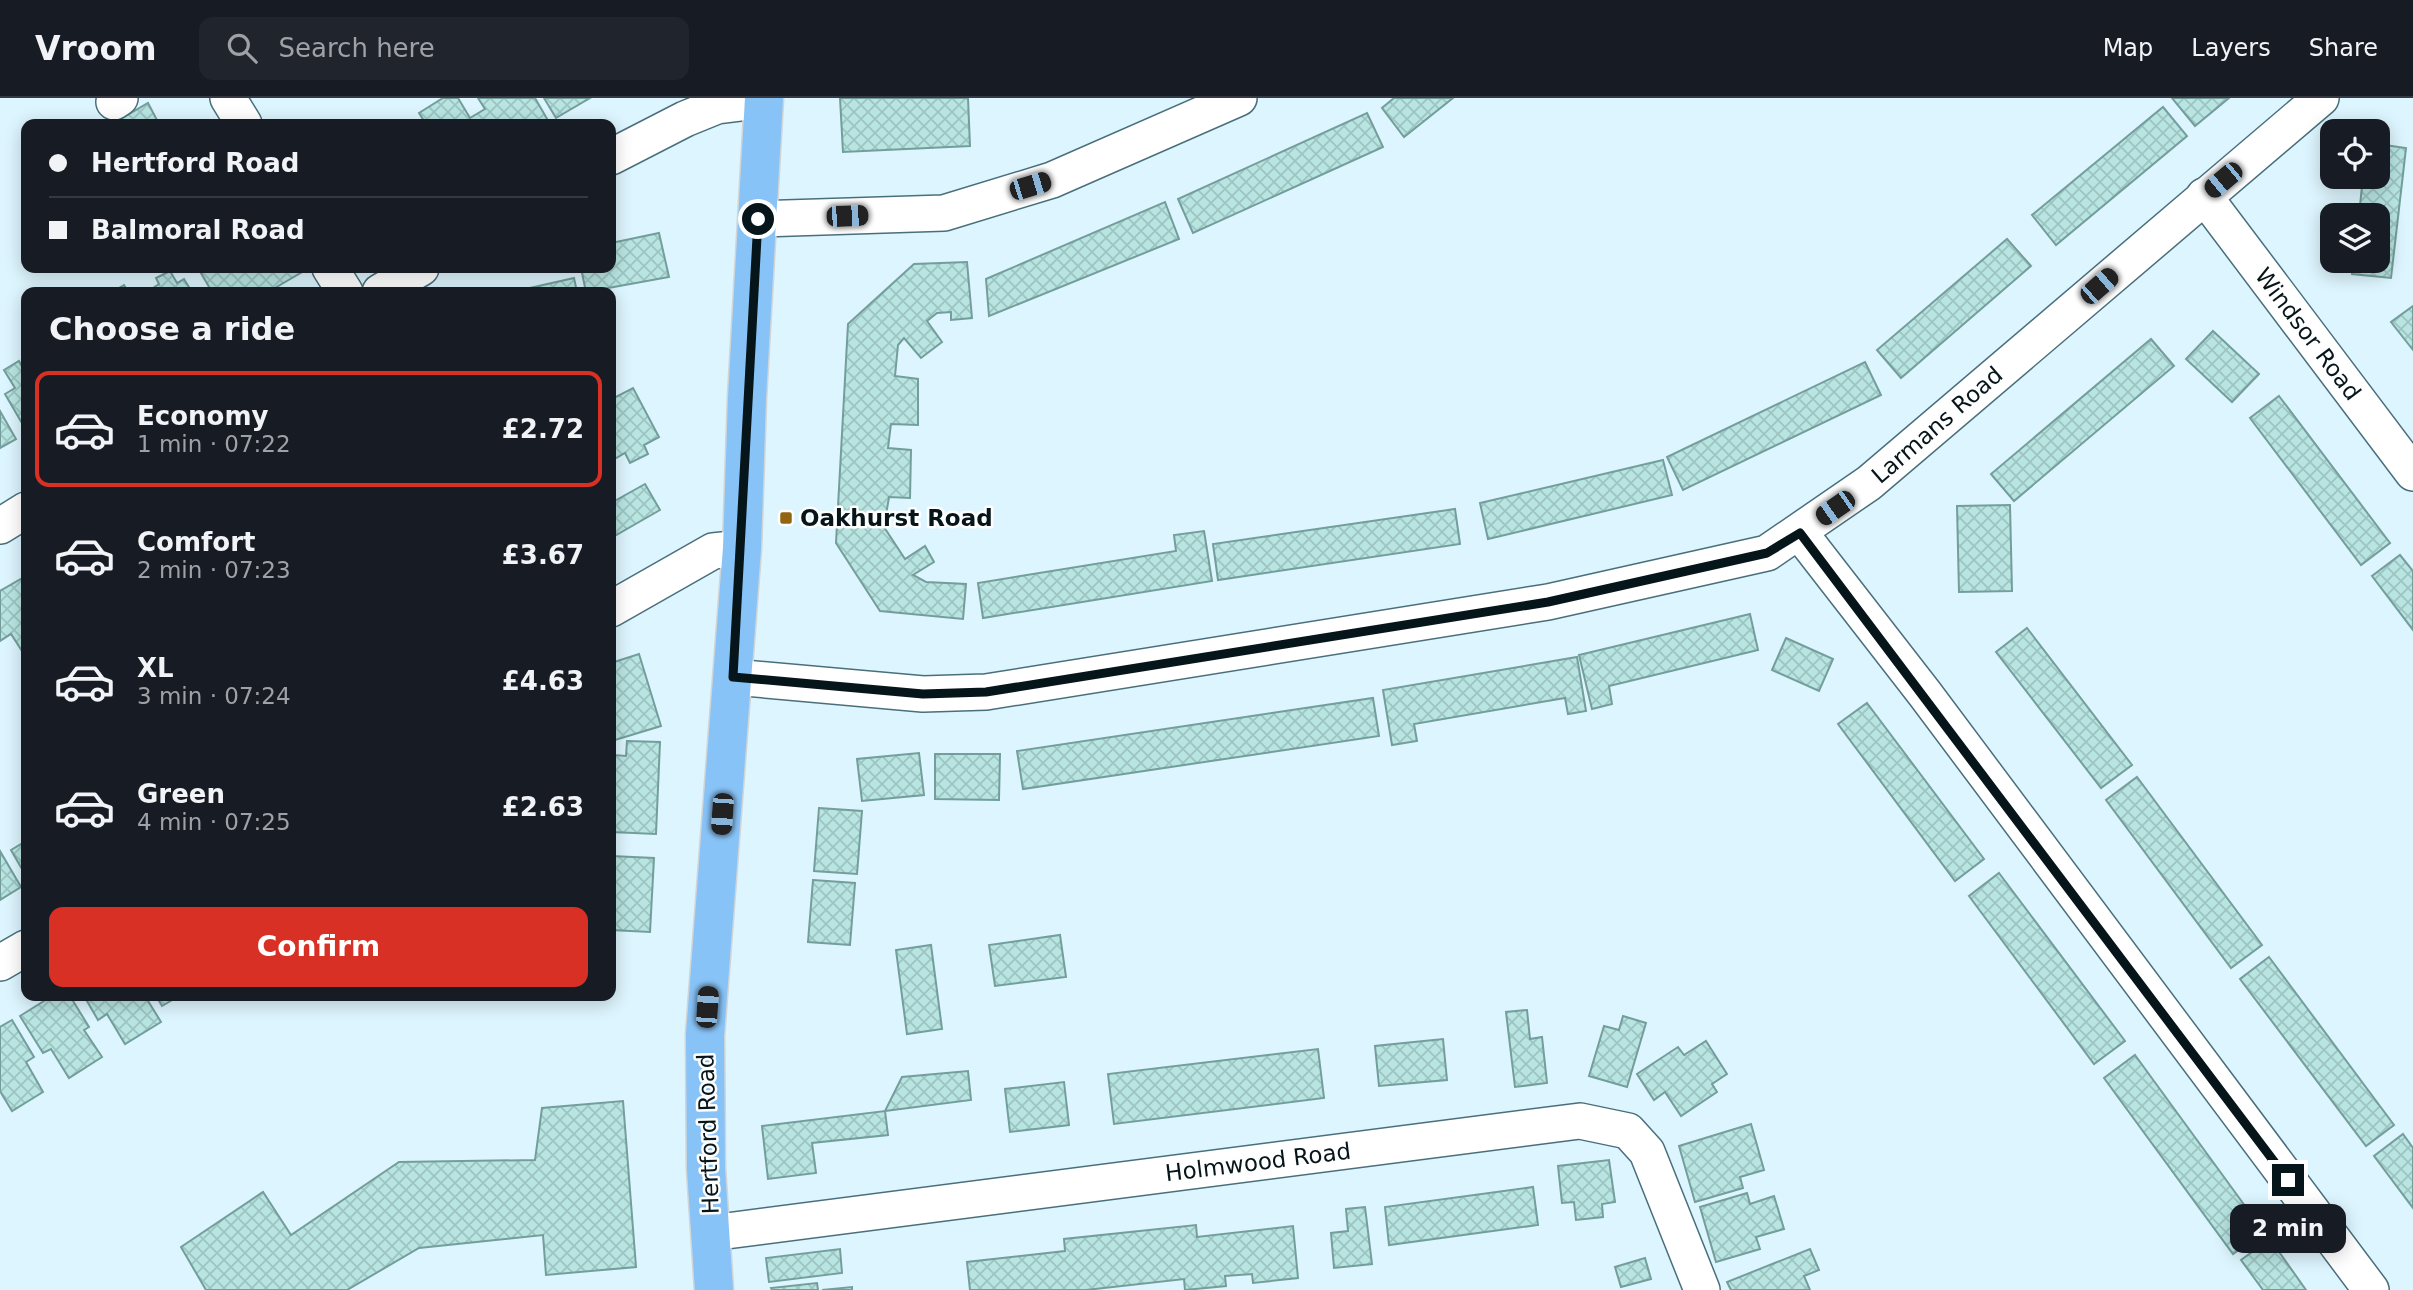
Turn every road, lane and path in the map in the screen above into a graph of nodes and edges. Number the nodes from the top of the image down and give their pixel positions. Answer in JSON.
{"nodes":[{"id":1,"x":228,"y":98,"type":"edge"},
{"id":2,"x":1239,"y":98,"type":"edge"},
{"id":3,"x":2321,"y":98,"type":"edge"},
{"id":4,"x":764,"y":99,"type":"edge"},
{"id":5,"x":684,"y":108,"type":"edge"},
{"id":6,"x":241,"y":119,"type":"edge"},
{"id":7,"x":616,"y":154,"type":"edge"},
{"id":8,"x":2204,"y":196,"type":"junction"},
{"id":9,"x":758,"y":219,"type":"junction"},
{"id":10,"x":412,"y":273,"type":"edge"},
{"id":11,"x":389,"y":287,"type":"edge"},
{"id":12,"x":2413,"y":473,"type":"edge"},
{"id":13,"x":21,"y":513,"type":"edge"},
{"id":14,"x":0,"y":526,"type":"edge"},
{"id":15,"x":1800,"y":533,"type":"junction"},
{"id":16,"x":742,"y":548,"type":"junction"},
{"id":17,"x":616,"y":606,"type":"edge"},
{"id":18,"x":733,"y":677,"type":"junction"},
{"id":19,"x":21,"y":951,"type":"edge"},
{"id":20,"x":0,"y":963,"type":"edge"},
{"id":21,"x":711,"y":1233,"type":"junction"},
{"id":22,"x":714,"y":1290,"type":"edge"},
{"id":23,"x":1702,"y":1290,"type":"edge"},
{"id":24,"x":2371,"y":1290,"type":"edge"}],
"edges":[{"from":1,"to":6,"type":"street"},
{"from":2,"to":9,"type":"street"},
{"from":3,"to":8,"type":"street","name":"Larmans Road"},
{"from":4,"to":5,"type":"street"},
{"from":4,"to":9,"type":"main road","name":"Hertford Road"},
{"from":5,"to":7,"type":"street"},
{"from":8,"to":12,"type":"street","name":"Windsor Road"},
{"from":8,"to":15,"type":"street","name":"Larmans Road"},
{"from":9,"to":16,"type":"main road","name":"Hertford Road"},
{"from":10,"to":11,"type":"street"},
{"from":13,"to":14,"type":"street"},
{"from":15,"to":18,"type":"street","name":"Larmans Road"},
{"from":15,"to":24,"type":"street"},
{"from":16,"to":17,"type":"street"},
{"from":16,"to":18,"type":"main road","name":"Hertford Road"},
{"from":18,"to":21,"type":"main road","name":"Hertford Road"},
{"from":19,"to":20,"type":"street"},
{"from":21,"to":22,"type":"main road","name":"Hertford Road"},
{"from":21,"to":23,"type":"street","name":"Holmwood Road"}]}
